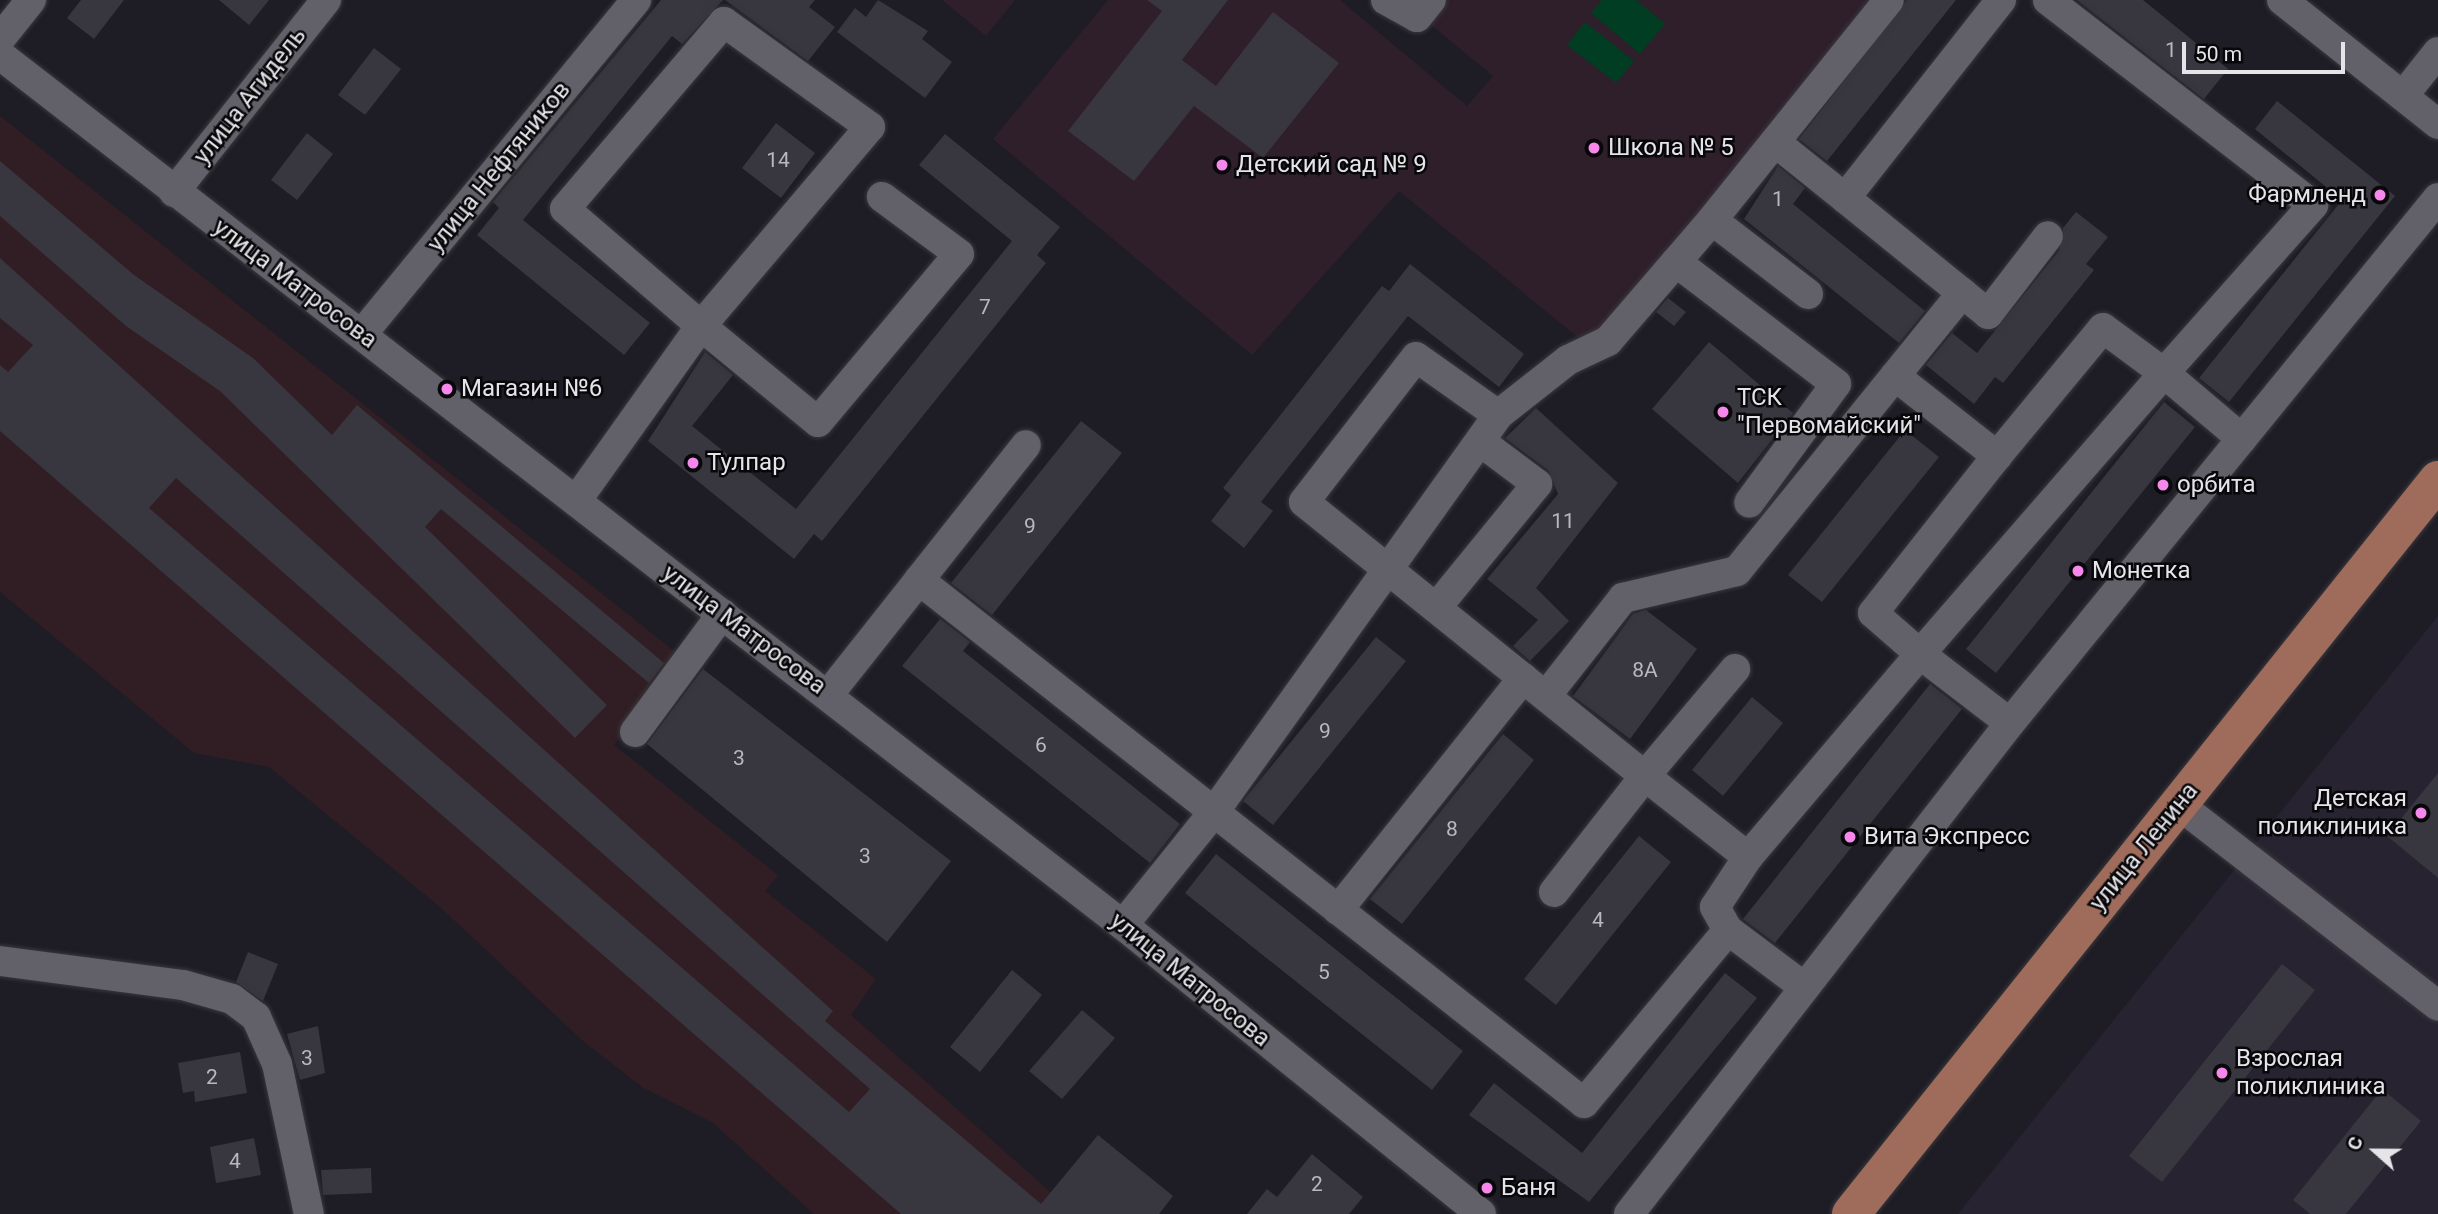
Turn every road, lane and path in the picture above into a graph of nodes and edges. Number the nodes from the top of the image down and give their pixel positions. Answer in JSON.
{"nodes":[{"id":1,"x":31,"y":0,"type":"edge"},
{"id":2,"x":326,"y":0,"type":"edge"},
{"id":3,"x":636,"y":0,"type":"edge"},
{"id":4,"x":1385,"y":0,"type":"edge"},
{"id":5,"x":1431,"y":0,"type":"edge"},
{"id":6,"x":1889,"y":0,"type":"edge"},
{"id":7,"x":2001,"y":0,"type":"edge"},
{"id":8,"x":2049,"y":0,"type":"edge"},
{"id":9,"x":2281,"y":0,"type":"edge"},
{"id":10,"x":0,"y":39,"type":"edge"},
{"id":11,"x":2438,"y":52,"type":"edge"},
{"id":12,"x":0,"y":55,"type":"edge"},
{"id":13,"x":2403,"y":96,"type":"junction"},
{"id":14,"x":2438,"y":124,"type":"edge"},
{"id":15,"x":1775,"y":142,"type":"junction"},
{"id":16,"x":174,"y":192,"type":"junction"},
{"id":17,"x":881,"y":197,"type":"dead end"},
{"id":18,"x":1845,"y":198,"type":"junction"},
{"id":19,"x":2438,"y":198,"type":"edge"},
{"id":20,"x":1712,"y":220,"type":"junction"},
{"id":21,"x":2048,"y":236,"type":"dead end"},
{"id":22,"x":1676,"y":262,"type":"junction"},
{"id":23,"x":1962,"y":293,"type":"junction"},
{"id":24,"x":1808,"y":294,"type":"dead end"},
{"id":25,"x":701,"y":326,"type":"junction"},
{"id":26,"x":362,"y":334,"type":"junction"},
{"id":27,"x":2164,"y":373,"type":"junction"},
{"id":28,"x":1895,"y":376,"type":"junction"},
{"id":29,"x":1498,"y":415,"type":"junction"},
{"id":30,"x":2242,"y":439,"type":"junction"},
{"id":31,"x":1481,"y":442,"type":"junction"},
{"id":32,"x":1026,"y":445,"type":"dead end"},
{"id":33,"x":1997,"y":456,"type":"junction"},
{"id":34,"x":2438,"y":480,"type":"edge"},
{"id":35,"x":576,"y":501,"type":"junction"},
{"id":36,"x":1749,"y":503,"type":"dead end"},
{"id":37,"x":1391,"y":571,"type":"junction"},
{"id":38,"x":919,"y":580,"type":"junction"},
{"id":39,"x":1436,"y":608,"type":"junction"},
{"id":40,"x":722,"y":614,"type":"junction"},
{"id":41,"x":1920,"y":654,"type":"junction"},
{"id":42,"x":1735,"y":669,"type":"dead end"},
{"id":43,"x":1534,"y":687,"type":"junction"},
{"id":44,"x":828,"y":695,"type":"junction"},
{"id":45,"x":2010,"y":723,"type":"junction"},
{"id":46,"x":635,"y":732,"type":"dead end"},
{"id":47,"x":1645,"y":776,"type":"junction"},
{"id":48,"x":2178,"y":804,"type":"junction"},
{"id":49,"x":1214,"y":812,"type":"junction"},
{"id":50,"x":1748,"y":857,"type":"junction"},
{"id":51,"x":1554,"y":892,"type":"dead end"},
{"id":52,"x":1338,"y":910,"type":"junction"},
{"id":53,"x":1123,"y":925,"type":"junction"},
{"id":54,"x":1727,"y":930,"type":"junction"},
{"id":55,"x":0,"y":961,"type":"edge"},
{"id":56,"x":1804,"y":987,"type":"junction"},
{"id":57,"x":2438,"y":1006,"type":"edge"},
{"id":58,"x":1853,"y":1213,"type":"edge"},
{"id":59,"x":309,"y":1214,"type":"edge"},
{"id":60,"x":1481,"y":1214,"type":"edge"},
{"id":61,"x":1629,"y":1214,"type":"edge"}],
"edges":[{"from":1,"to":10,"type":"street"},
{"from":2,"to":16,"type":"street","name":"улица Агидель"},
{"from":3,"to":26,"type":"street","name":"улица Нефтяников"},
{"from":4,"to":5,"type":"street"},
{"from":6,"to":15,"type":"street"},
{"from":7,"to":18,"type":"street"},
{"from":8,"to":27,"type":"street"},
{"from":9,"to":13,"type":"street"},
{"from":11,"to":13,"type":"street"},
{"from":12,"to":16,"type":"street","name":"улица Матросова"},
{"from":13,"to":14,"type":"street"},
{"from":15,"to":18,"type":"street"},
{"from":15,"to":20,"type":"street"},
{"from":16,"to":26,"type":"street","name":"улица Матросова"},
{"from":17,"to":25,"type":"street"},
{"from":18,"to":23,"type":"street"},
{"from":19,"to":30,"type":"street"},
{"from":20,"to":22,"type":"street"},
{"from":20,"to":24,"type":"street"},
{"from":21,"to":23,"type":"street"},
{"from":22,"to":29,"type":"street"},
{"from":22,"to":36,"type":"street"},
{"from":23,"to":28,"type":"street"},
{"from":25,"to":25,"type":"street"},
{"from":25,"to":35,"type":"street"},
{"from":26,"to":35,"type":"street","name":"улица Матросова"},
{"from":27,"to":30,"type":"street"},
{"from":27,"to":33,"type":"street"},
{"from":27,"to":41,"type":"street"},
{"from":28,"to":33,"type":"street"},
{"from":28,"to":43,"type":"street"},
{"from":29,"to":31,"type":"street"},
{"from":29,"to":37,"type":"street"},
{"from":30,"to":45,"type":"street"},
{"from":31,"to":37,"type":"street"},
{"from":31,"to":39,"type":"street"},
{"from":32,"to":38,"type":"street"},
{"from":33,"to":41,"type":"street"},
{"from":34,"to":48,"type":"main road","name":"улица Ленина"},
{"from":35,"to":40,"type":"street","name":"улица Матросова"},
{"from":37,"to":39,"type":"street"},
{"from":37,"to":49,"type":"street"},
{"from":38,"to":44,"type":"street"},
{"from":38,"to":49,"type":"street"},
{"from":39,"to":43,"type":"street"},
{"from":40,"to":44,"type":"street","name":"улица Матросова"},
{"from":40,"to":46,"type":"street"},
{"from":41,"to":45,"type":"street"},
{"from":41,"to":50,"type":"street"},
{"from":42,"to":47,"type":"street"},
{"from":43,"to":47,"type":"street"},
{"from":43,"to":52,"type":"street"},
{"from":44,"to":53,"type":"street","name":"улица Матросова"},
{"from":45,"to":56,"type":"street"},
{"from":47,"to":50,"type":"street"},
{"from":47,"to":51,"type":"street"},
{"from":48,"to":57,"type":"street"},
{"from":48,"to":58,"type":"main road","name":"улица Ленина"},
{"from":49,"to":52,"type":"street"},
{"from":49,"to":53,"type":"street"},
{"from":50,"to":54,"type":"street"},
{"from":52,"to":54,"type":"street"},
{"from":53,"to":60,"type":"street","name":"улица Матросова"},
{"from":54,"to":56,"type":"street"},
{"from":55,"to":59,"type":"street"},
{"from":56,"to":61,"type":"street"}]}
